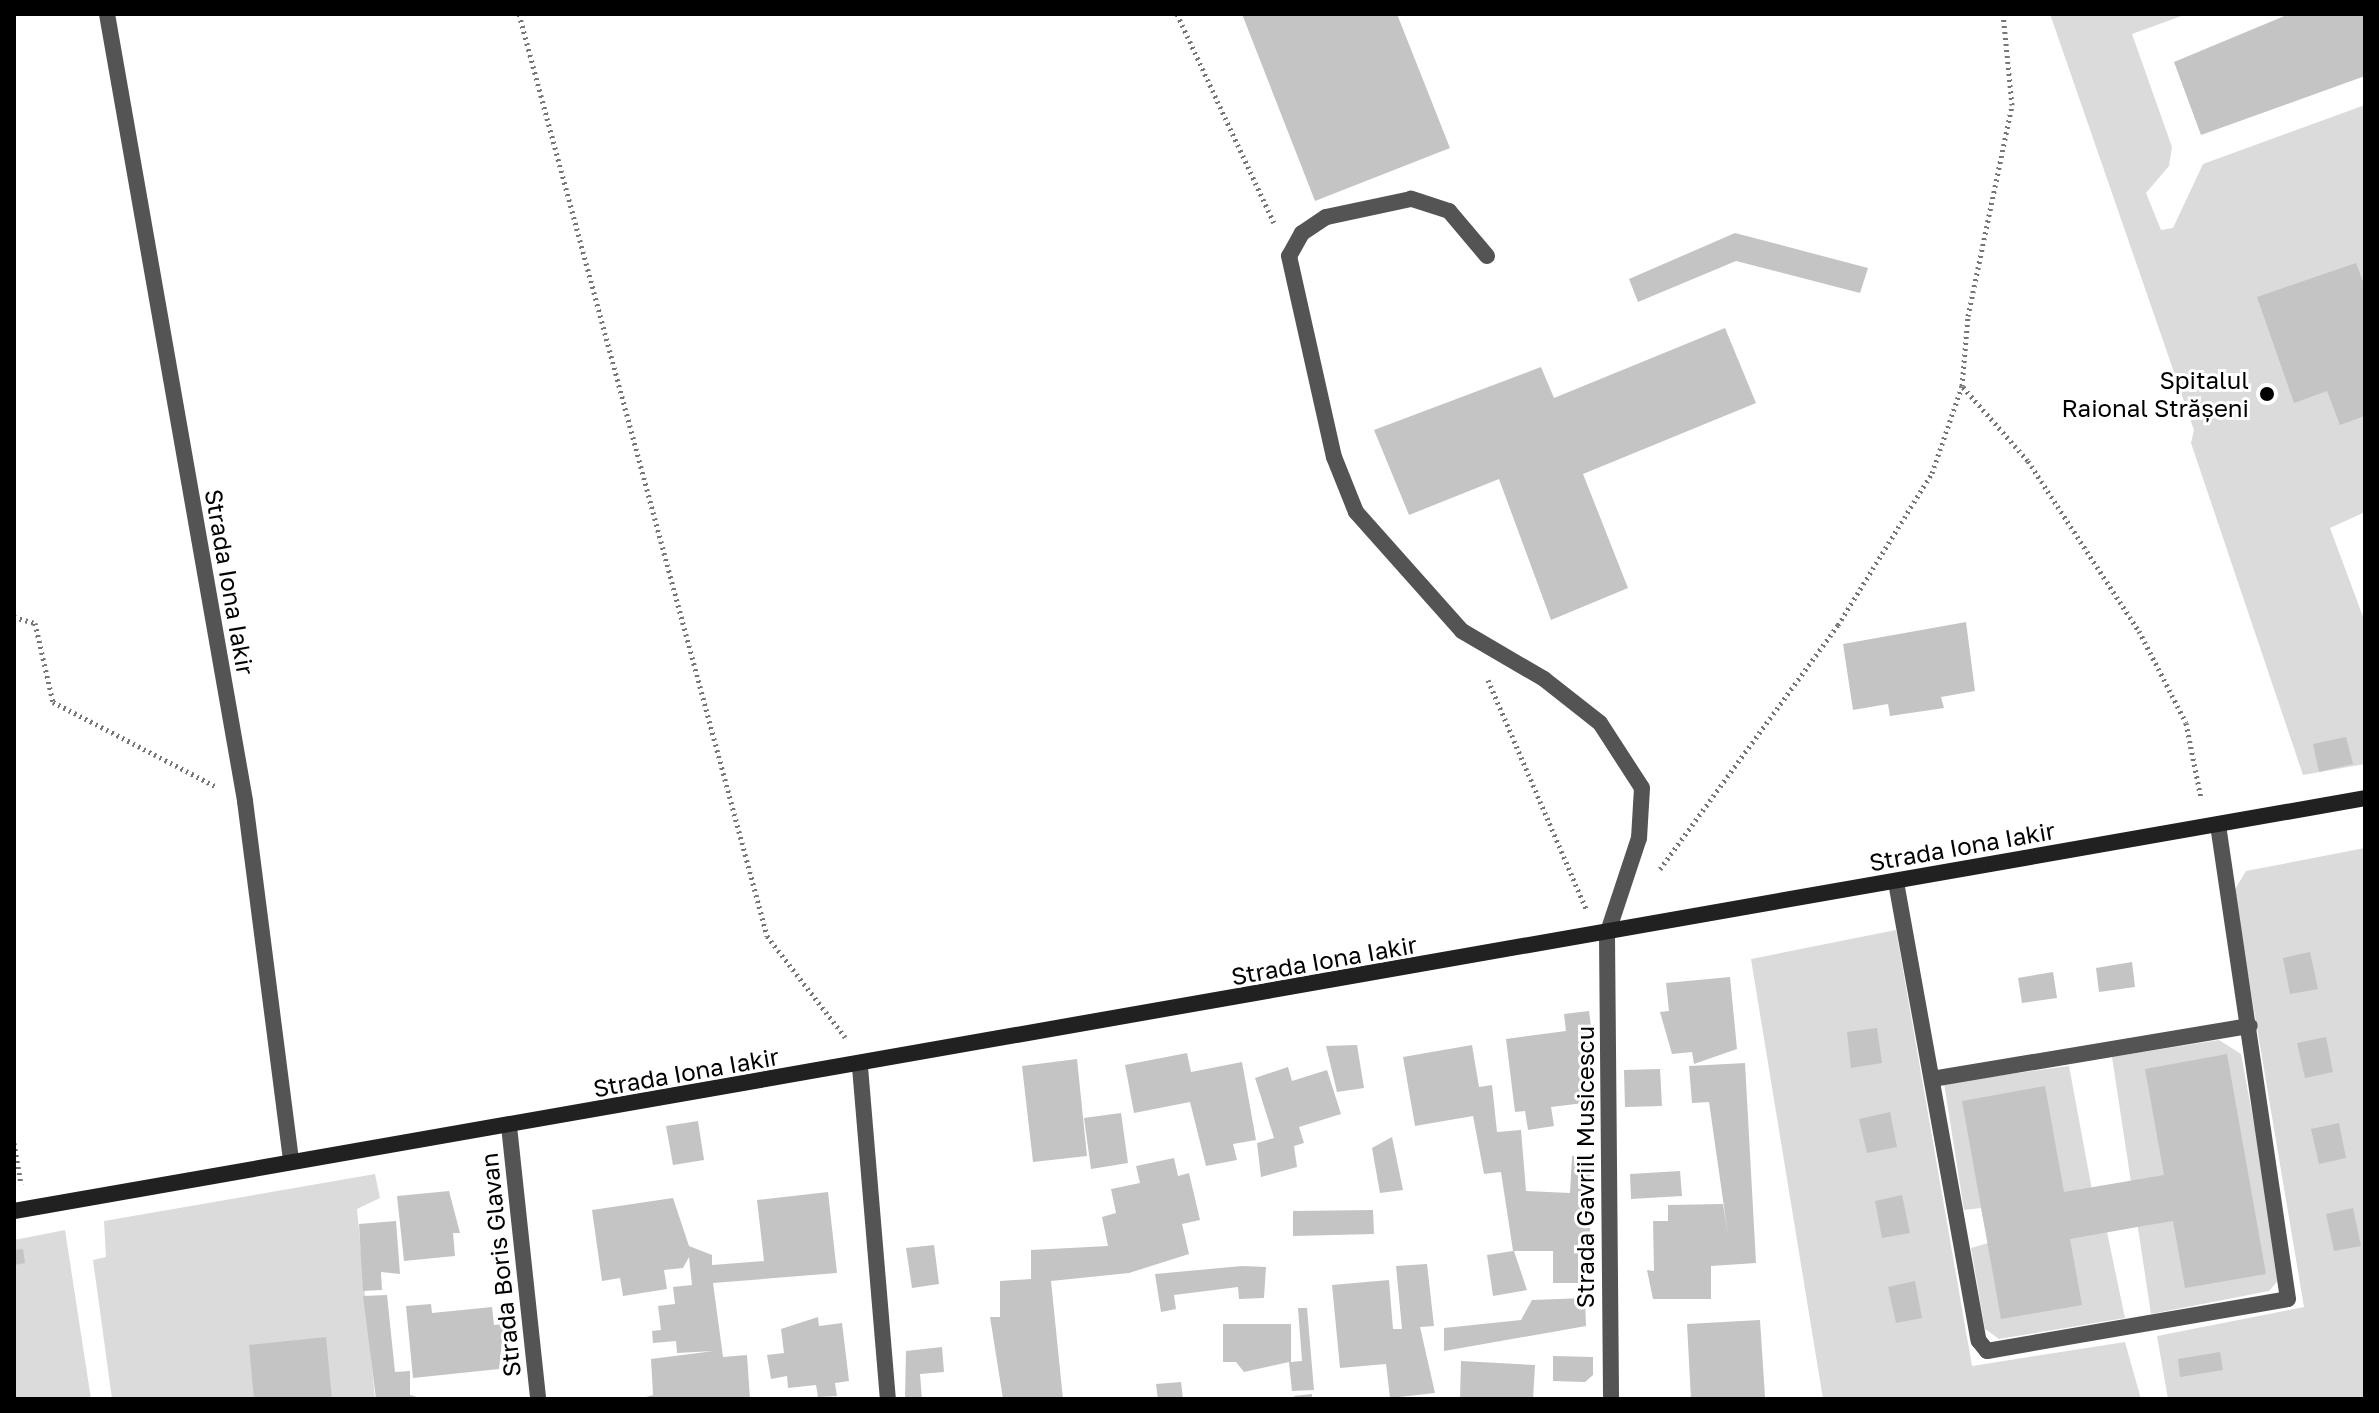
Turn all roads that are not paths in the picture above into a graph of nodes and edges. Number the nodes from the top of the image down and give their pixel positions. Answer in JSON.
{"nodes":[{"id":1,"x":107,"y":14,"type":"edge"},
{"id":2,"x":1487,"y":256,"type":"dead end"},
{"id":3,"x":2365,"y":798,"type":"edge"},
{"id":4,"x":2211,"y":826,"type":"junction"},
{"id":5,"x":1896,"y":882,"type":"junction"},
{"id":6,"x":1602,"y":935,"type":"junction"},
{"id":7,"x":2250,"y":1026,"type":"junction"},
{"id":8,"x":860,"y":1067,"type":"junction"},
{"id":9,"x":1932,"y":1079,"type":"junction"},
{"id":10,"x":509,"y":1126,"type":"junction"},
{"id":11,"x":291,"y":1161,"type":"junction"},
{"id":12,"x":20,"y":1210,"type":"edge"},
{"id":13,"x":538,"y":1399,"type":"edge"},
{"id":14,"x":888,"y":1399,"type":"edge"},
{"id":15,"x":1611,"y":1399,"type":"edge"}],
"edges":[{"from":1,"to":11,"type":"street","name":"Strada Iona Iakir"},
{"from":2,"to":6,"type":"street","name":"Strada Gavriil Musicescu"},
{"from":3,"to":4,"type":"street","name":"Strada Iona Iakir"},
{"from":4,"to":5,"type":"street","name":"Strada Iona Iakir"},
{"from":4,"to":7,"type":"street"},
{"from":5,"to":6,"type":"street","name":"Strada Iona Iakir"},
{"from":5,"to":9,"type":"street"},
{"from":6,"to":8,"type":"street","name":"Strada Iona Iakir"},
{"from":6,"to":15,"type":"street","name":"Strada Gavriil Musicescu"},
{"from":7,"to":9,"type":"street"},
{"from":7,"to":9,"type":"street"},
{"from":8,"to":10,"type":"street","name":"Strada Iona Iakir"},
{"from":8,"to":14,"type":"street"},
{"from":10,"to":11,"type":"street","name":"Strada Iona Iakir"},
{"from":10,"to":13,"type":"street","name":"Strada Boris Glavan"},
{"from":11,"to":12,"type":"street","name":"Strada Iona Iakir"}]}
